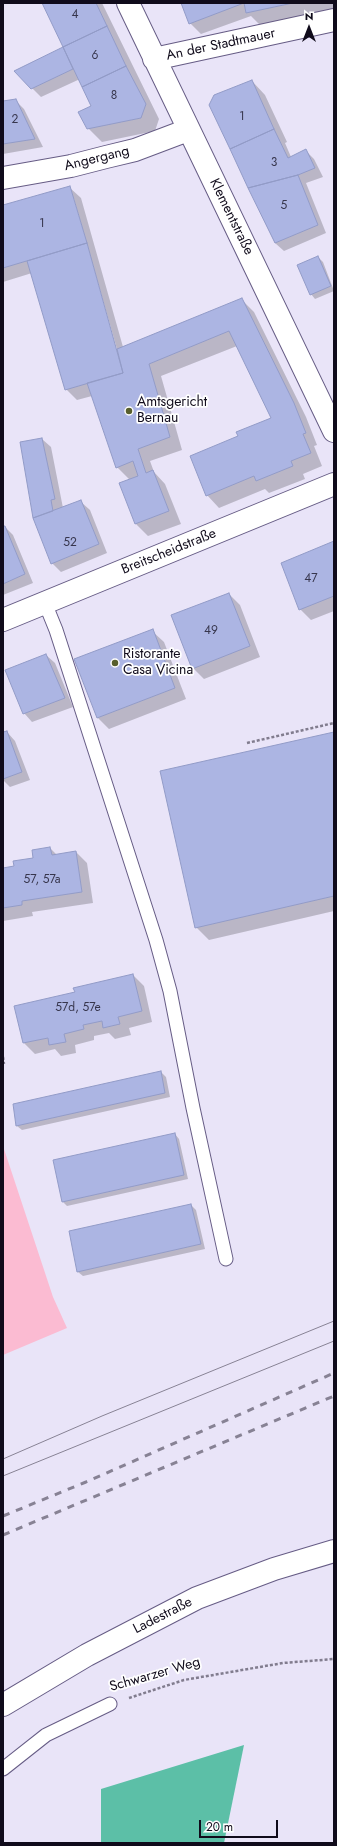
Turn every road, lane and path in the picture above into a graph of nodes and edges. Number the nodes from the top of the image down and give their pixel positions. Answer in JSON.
{"nodes":[{"id":1,"x":128,"y":3,"type":"edge"},
{"id":2,"x":334,"y":20,"type":"edge"},
{"id":3,"x":154,"y":59,"type":"junction"},
{"id":4,"x":188,"y":130,"type":"junction"},
{"id":5,"x":3,"y":178,"type":"edge"},
{"id":6,"x":334,"y":431,"type":"edge"},
{"id":7,"x":334,"y":484,"type":"edge"},
{"id":8,"x":45,"y":603,"type":"junction"},
{"id":9,"x":3,"y":620,"type":"edge"},
{"id":10,"x":334,"y":723,"type":"edge"},
{"id":11,"x":247,"y":743,"type":"dead end"},
{"id":12,"x":3,"y":1057,"type":"edge"},
{"id":13,"x":4,"y":1064,"type":"dead end"},
{"id":14,"x":226,"y":1259,"type":"dead end"},
{"id":15,"x":334,"y":1551,"type":"edge"},
{"id":16,"x":334,"y":1659,"type":"edge"},
{"id":17,"x":110,"y":1704,"type":"joint"},
{"id":18,"x":3,"y":1705,"type":"edge"},
{"id":19,"x":3,"y":1769,"type":"edge"}],
"edges":[{"from":1,"to":3,"type":"street","name":"Klementstraße"},
{"from":2,"to":3,"type":"street","name":"An der Stadtmauer"},
{"from":3,"to":4,"type":"street","name":"Klementstraße"},
{"from":4,"to":5,"type":"street","name":"Angergang"},
{"from":4,"to":6,"type":"street","name":"Klementstraße"},
{"from":7,"to":8,"type":"street","name":"Breitscheidstraße"},
{"from":8,"to":9,"type":"street","name":"Breitscheidstraße"},
{"from":8,"to":14,"type":"lane"},
{"from":10,"to":11,"type":"path"},
{"from":12,"to":13,"type":"path"},
{"from":15,"to":18,"type":"street","name":"Ladestraße"},
{"from":16,"to":17,"type":"path","name":"Schwarzer Weg"},
{"from":17,"to":19,"type":"lane","name":"Schwarzer Weg"}]}
